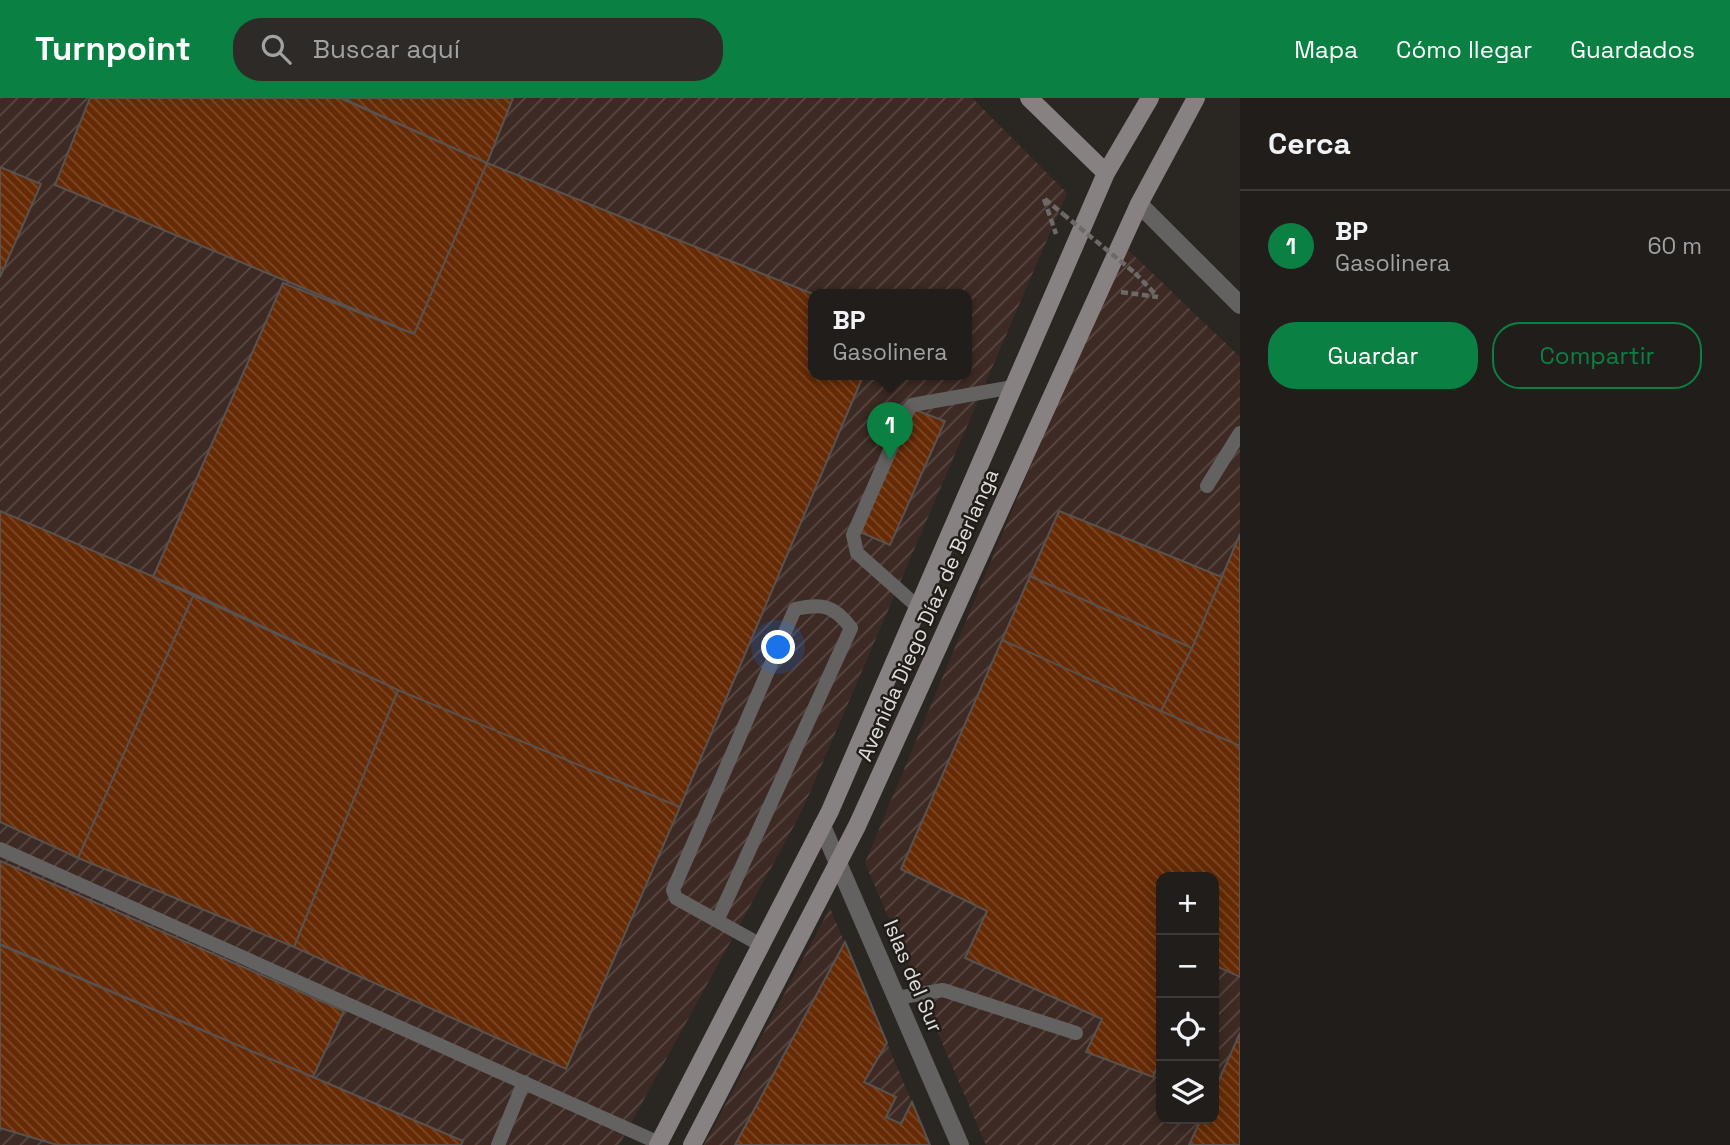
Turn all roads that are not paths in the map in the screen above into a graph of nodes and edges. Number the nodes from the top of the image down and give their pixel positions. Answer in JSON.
{"nodes":[{"id":1,"x":1029,"y":98,"type":"edge"},
{"id":2,"x":1150,"y":98,"type":"edge"},
{"id":3,"x":1196,"y":98,"type":"edge"},
{"id":4,"x":1106,"y":173,"type":"junction"},
{"id":5,"x":1139,"y":204,"type":"junction"},
{"id":6,"x":1240,"y":304,"type":"edge"},
{"id":7,"x":1013,"y":387,"type":"junction"},
{"id":8,"x":1240,"y":433,"type":"edge"},
{"id":9,"x":1207,"y":486,"type":"dead end"},
{"id":10,"x":919,"y":608,"type":"junction"},
{"id":11,"x":822,"y":826,"type":"junction"},
{"id":12,"x":0,"y":849,"type":"edge"},
{"id":13,"x":839,"y":863,"type":"junction"},
{"id":14,"x":717,"y":920,"type":"junction"},
{"id":15,"x":761,"y":945,"type":"junction"},
{"id":16,"x":897,"y":998,"type":"junction"},
{"id":17,"x":1076,"y":1033,"type":"dead end"},
{"id":18,"x":524,"y":1082,"type":"junction"},
{"id":19,"x":660,"y":1144,"type":"edge"},
{"id":20,"x":498,"y":1145,"type":"edge"},
{"id":21,"x":692,"y":1145,"type":"edge"},
{"id":22,"x":960,"y":1145,"type":"edge"}],
"edges":[{"from":1,"to":4,"type":"main road"},
{"from":2,"to":4,"type":"main road","name":"Avenida Diego Díaz de Berlanga"},
{"from":3,"to":5,"type":"main road","name":"Avenida Diego Díaz de Berlanga"},
{"from":4,"to":7,"type":"main road","name":"Avenida Diego Díaz de Berlanga"},
{"from":5,"to":6,"type":"street"},
{"from":5,"to":13,"type":"main road","name":"Avenida Diego Díaz de Berlanga"},
{"from":7,"to":10,"type":"main road","name":"Avenida Diego Díaz de Berlanga"},
{"from":7,"to":10,"type":"lane"},
{"from":8,"to":9,"type":"lane"},
{"from":10,"to":11,"type":"main road","name":"Avenida Diego Díaz de Berlanga"},
{"from":11,"to":13,"type":"street","name":"Islas del Sur"},
{"from":11,"to":15,"type":"main road","name":"Avenida Diego Díaz de Berlanga"},
{"from":12,"to":18,"type":"lane"},
{"from":13,"to":16,"type":"street","name":"Islas del Sur"},
{"from":13,"to":21,"type":"main road","name":"Avenida Diego Díaz de Berlanga"},
{"from":14,"to":14,"type":"lane"},
{"from":14,"to":15,"type":"lane"},
{"from":15,"to":19,"type":"main road","name":"Avenida Diego Díaz de Berlanga"},
{"from":16,"to":17,"type":"lane"},
{"from":16,"to":22,"type":"street","name":"Islas del Sur"},
{"from":18,"to":19,"type":"lane"},
{"from":18,"to":20,"type":"lane"}]}
